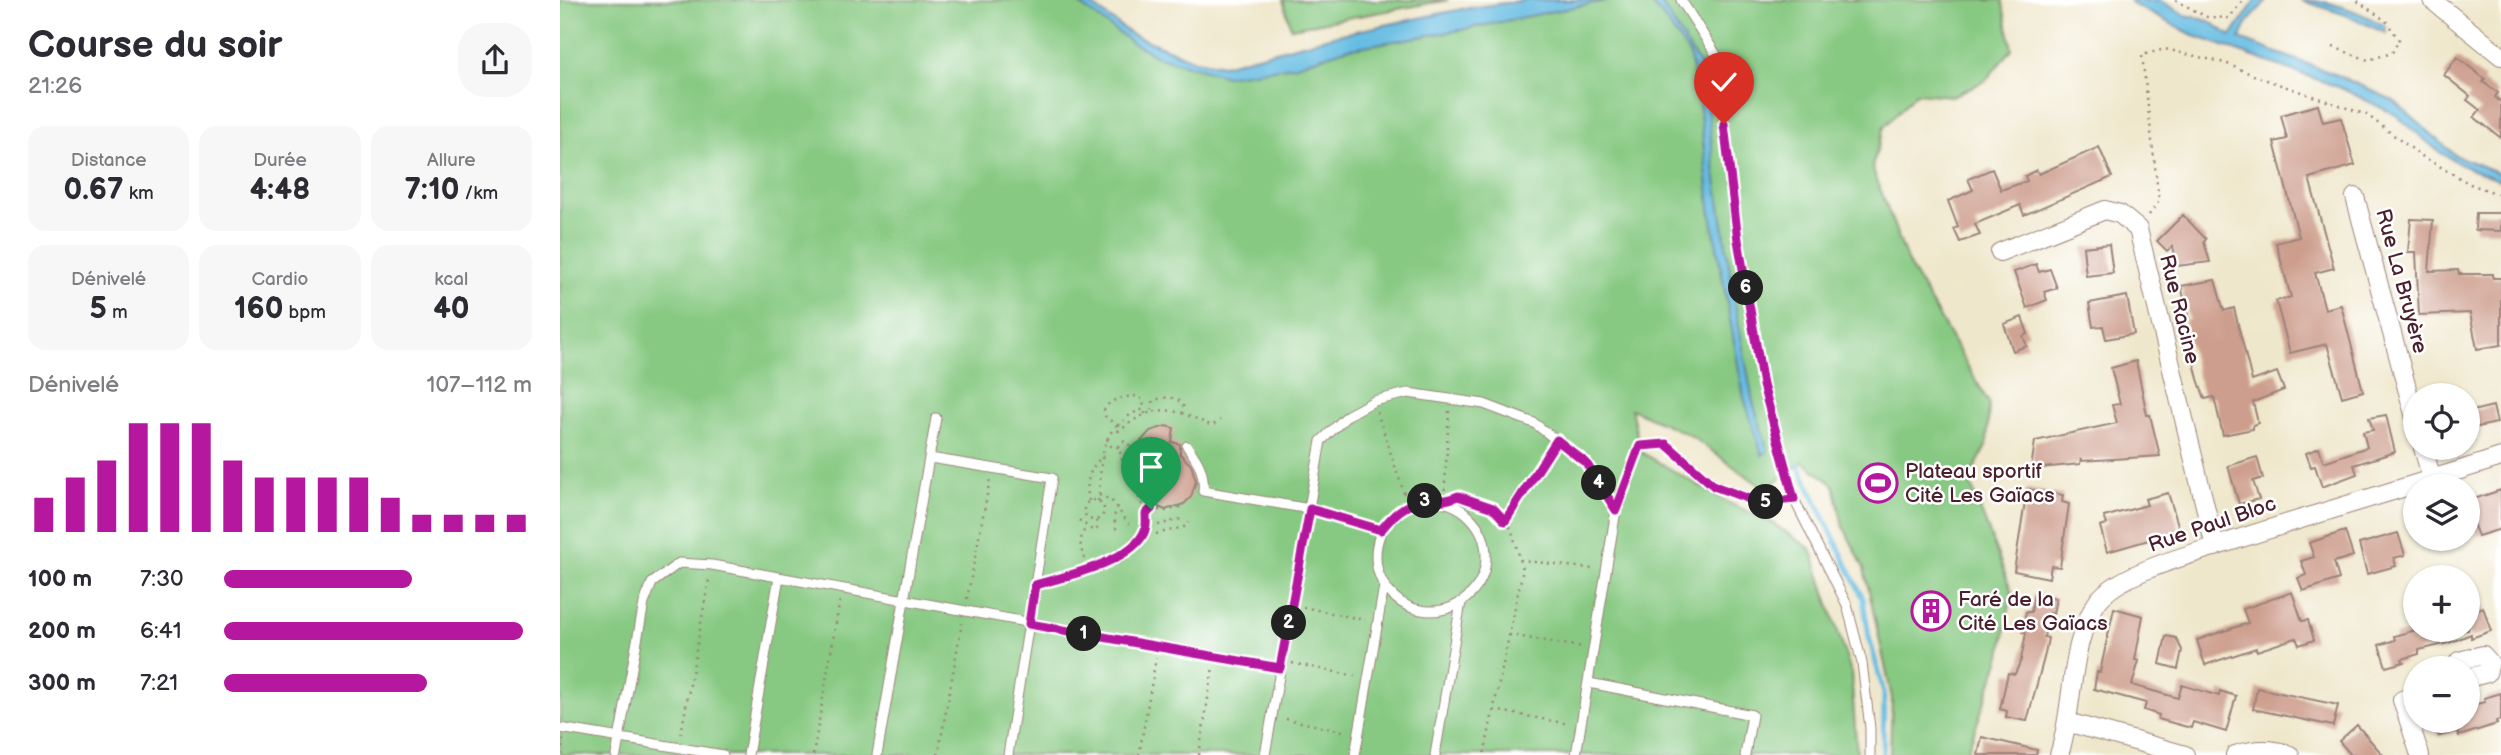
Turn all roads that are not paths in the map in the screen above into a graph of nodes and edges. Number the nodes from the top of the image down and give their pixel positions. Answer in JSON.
{"nodes":[{"id":1,"x":1681,"y":0,"type":"edge"},
{"id":2,"x":2432,"y":0,"type":"edge"},
{"id":3,"x":2501,"y":57,"type":"edge"},
{"id":4,"x":2355,"y":197,"type":"dead end"},
{"id":5,"x":2000,"y":252,"type":"dead end"},
{"id":6,"x":2405,"y":383,"type":"edge"},
{"id":7,"x":936,"y":418,"type":"dead end"},
{"id":8,"x":1187,"y":446,"type":"dead end"},
{"id":9,"x":2501,"y":457,"type":"edge"},
{"id":10,"x":930,"y":458,"type":"junction"},
{"id":11,"x":2448,"y":474,"type":"edge"},
{"id":12,"x":2403,"y":488,"type":"edge"},
{"id":13,"x":1794,"y":499,"type":"junction"},
{"id":14,"x":1310,"y":509,"type":"junction"},
{"id":15,"x":1616,"y":510,"type":"junction"},
{"id":16,"x":1381,"y":530,"type":"junction"},
{"id":17,"x":1147,"y":533,"type":"road end"},
{"id":18,"x":2215,"y":547,"type":"junction"},
{"id":19,"x":779,"y":577,"type":"junction"},
{"id":20,"x":1035,"y":585,"type":"junction"},
{"id":21,"x":1384,"y":586,"type":"junction"},
{"id":22,"x":904,"y":602,"type":"junction"},
{"id":23,"x":1461,"y":602,"type":"junction"},
{"id":24,"x":1029,"y":624,"type":"junction"},
{"id":25,"x":2479,"y":656,"type":"edge"},
{"id":26,"x":1281,"y":665,"type":"junction"},
{"id":27,"x":2480,"y":675,"type":"edge"},
{"id":28,"x":1589,"y":683,"type":"junction"},
{"id":29,"x":2067,"y":722,"type":"junction"},
{"id":30,"x":560,"y":728,"type":"edge"},
{"id":31,"x":2413,"y":733,"type":"edge"},
{"id":32,"x":619,"y":738,"type":"junction"},
{"id":33,"x":616,"y":755,"type":"edge"},
{"id":34,"x":723,"y":755,"type":"edge"},
{"id":35,"x":748,"y":755,"type":"edge"},
{"id":36,"x":877,"y":755,"type":"edge"},
{"id":37,"x":1008,"y":755,"type":"edge"},
{"id":38,"x":1265,"y":755,"type":"edge"},
{"id":39,"x":1355,"y":755,"type":"edge"},
{"id":40,"x":1434,"y":755,"type":"edge"},
{"id":41,"x":1576,"y":755,"type":"edge"},
{"id":42,"x":1745,"y":755,"type":"edge"},
{"id":43,"x":1870,"y":755,"type":"edge"},
{"id":44,"x":2059,"y":755,"type":"edge"},
{"id":45,"x":2185,"y":755,"type":"edge"},
{"id":46,"x":2235,"y":755,"type":"edge"},
{"id":47,"x":2290,"y":755,"type":"edge"},
{"id":48,"x":2420,"y":755,"type":"edge"}],
"edges":[{"from":1,"to":13,"type":"lane"},
{"from":2,"to":3,"type":"street"},
{"from":4,"to":6,"type":"street","name":"Rue La Bruyère"},
{"from":5,"to":18,"type":"street","name":"Rue Racine"},
{"from":7,"to":10,"type":"lane"},
{"from":8,"to":14,"type":"lane"},
{"from":9,"to":11,"type":"street","name":"Rue Paul Bloc"},
{"from":10,"to":20,"type":"lane"},
{"from":10,"to":22,"type":"lane"},
{"from":12,"to":18,"type":"street","name":"Rue Paul Bloc"},
{"from":13,"to":15,"type":"lane"},
{"from":13,"to":43,"type":"lane"},
{"from":14,"to":15,"type":"lane"},
{"from":14,"to":16,"type":"lane"},
{"from":14,"to":26,"type":"lane"},
{"from":15,"to":28,"type":"lane"},
{"from":16,"to":21,"type":"lane"},
{"from":16,"to":23,"type":"lane"},
{"from":17,"to":20,"type":"lane"},
{"from":18,"to":29,"type":"street","name":"Rue Paul Bloc"},
{"from":19,"to":22,"type":"lane"},
{"from":19,"to":32,"type":"lane"},
{"from":19,"to":35,"type":"lane"},
{"from":20,"to":24,"type":"lane"},
{"from":21,"to":23,"type":"lane"},
{"from":21,"to":39,"type":"lane"},
{"from":22,"to":24,"type":"lane"},
{"from":22,"to":36,"type":"lane"},
{"from":23,"to":40,"type":"lane"},
{"from":24,"to":26,"type":"lane"},
{"from":24,"to":37,"type":"lane"},
{"from":25,"to":27,"type":"street"},
{"from":26,"to":38,"type":"lane"},
{"from":28,"to":41,"type":"lane"},
{"from":28,"to":42,"type":"lane"},
{"from":29,"to":44,"type":"street","name":"Rue Paul Bloc"},
{"from":29,"to":45,"type":"street"},
{"from":30,"to":32,"type":"lane"},
{"from":31,"to":48,"type":"street"},
{"from":32,"to":33,"type":"lane"},
{"from":32,"to":34,"type":"lane"},
{"from":46,"to":47,"type":"street"}]}
